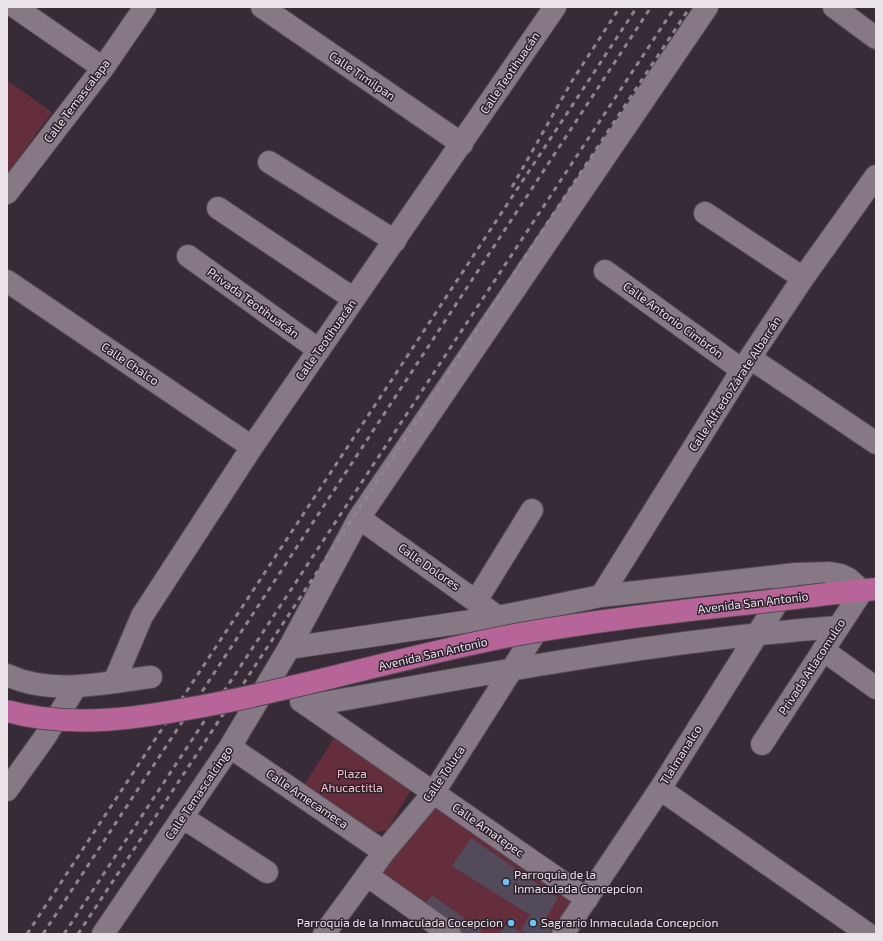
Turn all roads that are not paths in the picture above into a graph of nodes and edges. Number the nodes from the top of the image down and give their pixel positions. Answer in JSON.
{"nodes":[{"id":1,"x":15,"y":7,"type":"edge"},
{"id":2,"x":145,"y":7,"type":"edge"},
{"id":3,"x":262,"y":7,"type":"edge"},
{"id":4,"x":555,"y":7,"type":"edge"},
{"id":5,"x":707,"y":7,"type":"edge"},
{"id":6,"x":834,"y":7,"type":"edge"},
{"id":7,"x":876,"y":38,"type":"edge"},
{"id":8,"x":103,"y":68,"type":"junction"},
{"id":9,"x":462,"y":144,"type":"junction"},
{"id":10,"x":269,"y":162,"type":"dead end"},
{"id":11,"x":876,"y":176,"type":"edge"},
{"id":12,"x":7,"y":192,"type":"edge"},
{"id":13,"x":218,"y":208,"type":"dead end"},
{"id":14,"x":705,"y":213,"type":"dead end"},
{"id":15,"x":395,"y":241,"type":"junction"},
{"id":16,"x":188,"y":256,"type":"dead end"},
{"id":17,"x":605,"y":271,"type":"dead end"},
{"id":18,"x":803,"y":278,"type":"junction"},
{"id":19,"x":7,"y":281,"type":"edge"},
{"id":20,"x":354,"y":300,"type":"junction"},
{"id":21,"x":319,"y":350,"type":"junction"},
{"id":22,"x":746,"y":364,"type":"junction"},
{"id":23,"x":876,"y":443,"type":"edge"},
{"id":24,"x":252,"y":447,"type":"junction"},
{"id":25,"x":532,"y":510,"type":"dead end"},
{"id":26,"x":359,"y":518,"type":"junction"},
{"id":27,"x":796,"y":574,"type":"junction"},
{"id":28,"x":869,"y":590,"type":"edge"},
{"id":29,"x":601,"y":596,"type":"junction"},
{"id":30,"x":476,"y":601,"type":"junction"},
{"id":31,"x":552,"y":606,"type":"junction"},
{"id":32,"x":498,"y":617,"type":"junction"},
{"id":33,"x":838,"y":627,"type":"junction"},
{"id":34,"x":758,"y":633,"type":"junction"},
{"id":35,"x":289,"y":648,"type":"junction"},
{"id":36,"x":823,"y":650,"type":"junction"},
{"id":37,"x":512,"y":668,"type":"junction"},
{"id":38,"x":7,"y":675,"type":"edge"},
{"id":39,"x":151,"y":677,"type":"dead end"},
{"id":40,"x":270,"y":680,"type":"junction"},
{"id":41,"x":114,"y":682,"type":"junction"},
{"id":42,"x":75,"y":688,"type":"junction"},
{"id":43,"x":876,"y":688,"type":"edge"},
{"id":44,"x":308,"y":706,"type":"junction"},
{"id":45,"x":7,"y":711,"type":"edge"},
{"id":46,"x":762,"y":744,"type":"dead end"},
{"id":47,"x":230,"y":747,"type":"junction"},
{"id":48,"x":660,"y":788,"type":"junction"},
{"id":49,"x":7,"y":790,"type":"edge"},
{"id":50,"x":434,"y":792,"type":"junction"},
{"id":51,"x":182,"y":817,"type":"junction"},
{"id":52,"x":384,"y":852,"type":"junction"},
{"id":53,"x":267,"y":872,"type":"dead end"},
{"id":54,"x":368,"y":876,"type":"junction"},
{"id":55,"x":587,"y":899,"type":"junction"},
{"id":56,"x":573,"y":930,"type":"edge"},
{"id":57,"x":103,"y":934,"type":"edge"},
{"id":58,"x":324,"y":934,"type":"edge"},
{"id":59,"x":450,"y":934,"type":"edge"},
{"id":60,"x":868,"y":934,"type":"edge"}],
"edges":[{"from":1,"to":8,"type":"street"},
{"from":2,"to":8,"type":"street","name":"Calle Temascalapa"},
{"from":3,"to":9,"type":"street","name":"Calle Timilpan"},
{"from":4,"to":9,"type":"street","name":"Calle Teotihuacán"},
{"from":5,"to":26,"type":"street","name":"Calle Temascalcingo"},
{"from":6,"to":7,"type":"street"},
{"from":8,"to":12,"type":"street","name":"Calle Temascalapa"},
{"from":9,"to":15,"type":"street","name":"Calle Teotihuacán"},
{"from":10,"to":15,"type":"street"},
{"from":11,"to":18,"type":"street","name":"Calle Alfredo Zárate Albarrán"},
{"from":13,"to":20,"type":"street"},
{"from":14,"to":18,"type":"street"},
{"from":15,"to":20,"type":"street","name":"Calle Teotihuacán"},
{"from":16,"to":21,"type":"street","name":"Privada Teotihuacán"},
{"from":17,"to":22,"type":"street","name":"Calle Antonio Cimbrón"},
{"from":18,"to":22,"type":"street","name":"Calle Alfredo Zárate Albarrán"},
{"from":19,"to":24,"type":"street","name":"Calle Chalco"},
{"from":20,"to":21,"type":"street","name":"Calle Teotihuacán"},
{"from":21,"to":24,"type":"street","name":"Calle Teotihuacán"},
{"from":22,"to":23,"type":"street","name":"Calle Antonio Cimbrón"},
{"from":22,"to":29,"type":"street","name":"Calle Alfredo Zárate Albarrán"},
{"from":24,"to":41,"type":"street","name":"Calle Teotihuacán"},
{"from":25,"to":30,"type":"street"},
{"from":26,"to":30,"type":"street","name":"Calle Dolores"},
{"from":26,"to":35,"type":"street","name":"Calle Temascalcingo"},
{"from":27,"to":28,"type":"street","name":"Avenida San Antonio"},
{"from":27,"to":29,"type":"street","name":"Avenida San Antonio"},
{"from":27,"to":34,"type":"street","name":"Tlalmanalco"},
{"from":28,"to":33,"type":"street","name":"Privada Atlacomulco"},
{"from":28,"to":45,"type":"main road","name":"Avenida San Antonio","bridge":true},
{"from":29,"to":31,"type":"street","name":"Avenida San Antonio"},
{"from":30,"to":32,"type":"street","name":"Calle Dolores"},
{"from":31,"to":32,"type":"street","name":"Avenida San Antonio"},
{"from":31,"to":37,"type":"street","name":"Calle Toluca"},
{"from":32,"to":35,"type":"street","name":"Avenida San Antonio"},
{"from":33,"to":34,"type":"street"},
{"from":33,"to":36,"type":"street","name":"Privada Atlacomulco"},
{"from":34,"to":37,"type":"street"},
{"from":34,"to":48,"type":"street","name":"Tlalmanalco"},
{"from":35,"to":40,"type":"street","name":"Calle Temascalcingo"},
{"from":36,"to":43,"type":"street"},
{"from":36,"to":46,"type":"street","name":"Privada Atlacomulco"},
{"from":37,"to":44,"type":"street"},
{"from":37,"to":50,"type":"street","name":"Calle Toluca"},
{"from":38,"to":42,"type":"street"},
{"from":39,"to":41,"type":"street"},
{"from":40,"to":44,"type":"street","name":"Calle Amatepec"},
{"from":40,"to":47,"type":"street","name":"Calle Temascalcingo"},
{"from":41,"to":42,"type":"street"},
{"from":42,"to":49,"type":"street"},
{"from":44,"to":50,"type":"street","name":"Calle Amatepec"},
{"from":47,"to":51,"type":"street","name":"Calle Temascalcingo"},
{"from":47,"to":52,"type":"street","name":"Calle Amecameca"},
{"from":48,"to":55,"type":"street","name":"Tlalmanalco"},
{"from":48,"to":60,"type":"street"},
{"from":50,"to":52,"type":"street","name":"Calle Toluca"},
{"from":50,"to":55,"type":"street","name":"Calle Amatepec"},
{"from":51,"to":53,"type":"street"},
{"from":51,"to":57,"type":"street","name":"Calle Temascalcingo"},
{"from":52,"to":54,"type":"street","name":"Calle Toluca"},
{"from":54,"to":58,"type":"street","name":"Calle Toluca"},
{"from":54,"to":59,"type":"street"},
{"from":55,"to":56,"type":"street","name":"Tlalmanalco"}]}
